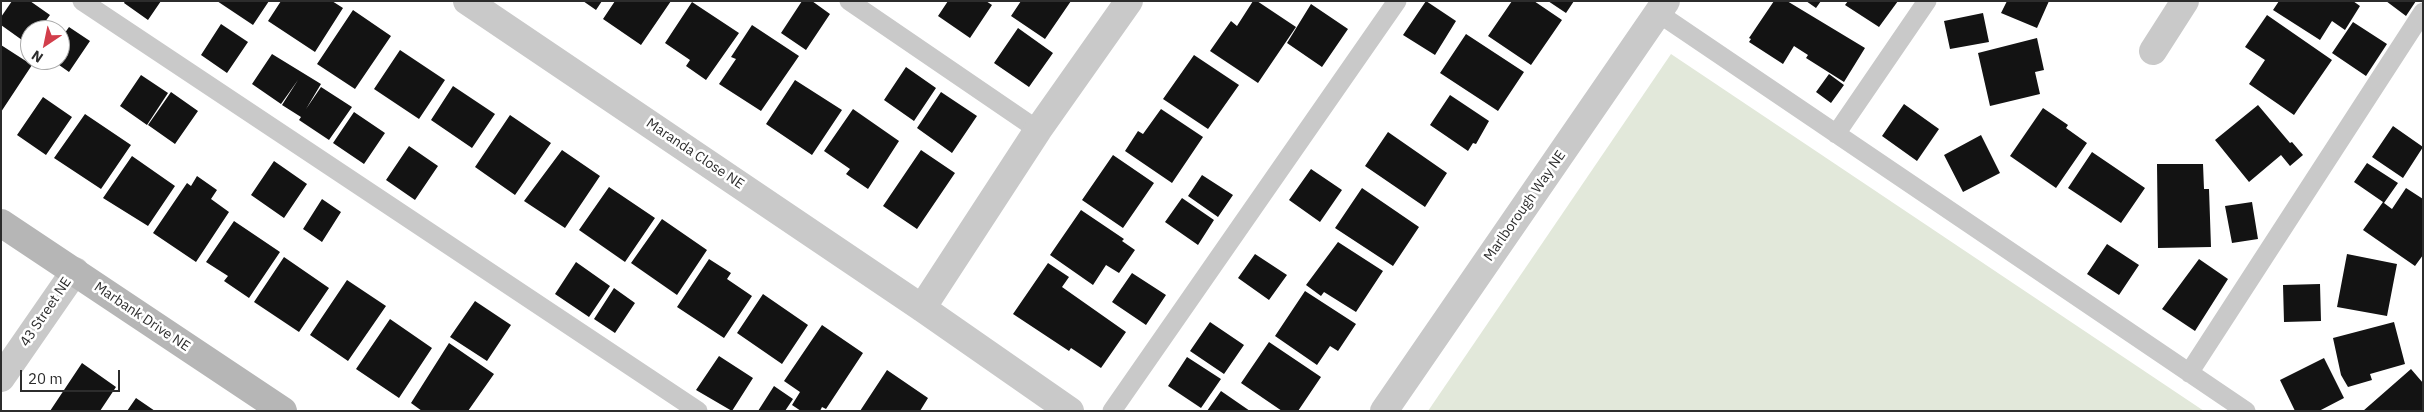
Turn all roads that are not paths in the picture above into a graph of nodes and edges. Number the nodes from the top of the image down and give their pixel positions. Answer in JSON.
{"nodes":[{"id":1,"x":82,"y":1,"type":"edge"},
{"id":2,"x":467,"y":1,"type":"edge"},
{"id":3,"x":849,"y":1,"type":"edge"},
{"id":4,"x":1129,"y":1,"type":"edge"},
{"id":5,"x":1396,"y":1,"type":"edge"},
{"id":6,"x":1927,"y":1,"type":"edge"},
{"id":7,"x":2185,"y":1,"type":"edge"},
{"id":8,"x":1662,"y":7,"type":"edge"},
{"id":9,"x":2423,"y":12,"type":"edge"},
{"id":10,"x":2154,"y":51,"type":"dead end"},
{"id":11,"x":1038,"y":130,"type":"junction"},
{"id":12,"x":1836,"y":134,"type":"junction"},
{"id":13,"x":1,"y":222,"type":"edge"},
{"id":14,"x":75,"y":271,"type":"junction"},
{"id":15,"x":922,"y":308,"type":"junction"},
{"id":16,"x":2189,"y":373,"type":"junction"},
{"id":17,"x":1,"y":378,"type":"edge"},
{"id":18,"x":284,"y":411,"type":"edge"},
{"id":19,"x":698,"y":411,"type":"edge"},
{"id":20,"x":1070,"y":411,"type":"edge"},
{"id":21,"x":1112,"y":411,"type":"edge"},
{"id":22,"x":1384,"y":411,"type":"edge"},
{"id":23,"x":2246,"y":411,"type":"edge"}],
"edges":[{"from":1,"to":19,"type":"lane"},
{"from":2,"to":15,"type":"street","name":"Maranda Close NE"},
{"from":3,"to":11,"type":"lane"},
{"from":4,"to":11,"type":"street"},
{"from":5,"to":21,"type":"lane"},
{"from":6,"to":12,"type":"lane"},
{"from":7,"to":10,"type":"street"},
{"from":8,"to":12,"type":"lane"},
{"from":8,"to":22,"type":"street","name":"Marlborough Way NE"},
{"from":9,"to":16,"type":"lane"},
{"from":11,"to":15,"type":"street"},
{"from":12,"to":16,"type":"lane"},
{"from":13,"to":14,"type":"street","name":"Marbank Drive NE"},
{"from":14,"to":17,"type":"street","name":"43 Street NE"},
{"from":14,"to":18,"type":"street","name":"Marbank Drive NE"},
{"from":15,"to":20,"type":"street","name":"Maranda Close NE"},
{"from":16,"to":23,"type":"lane"}]}
